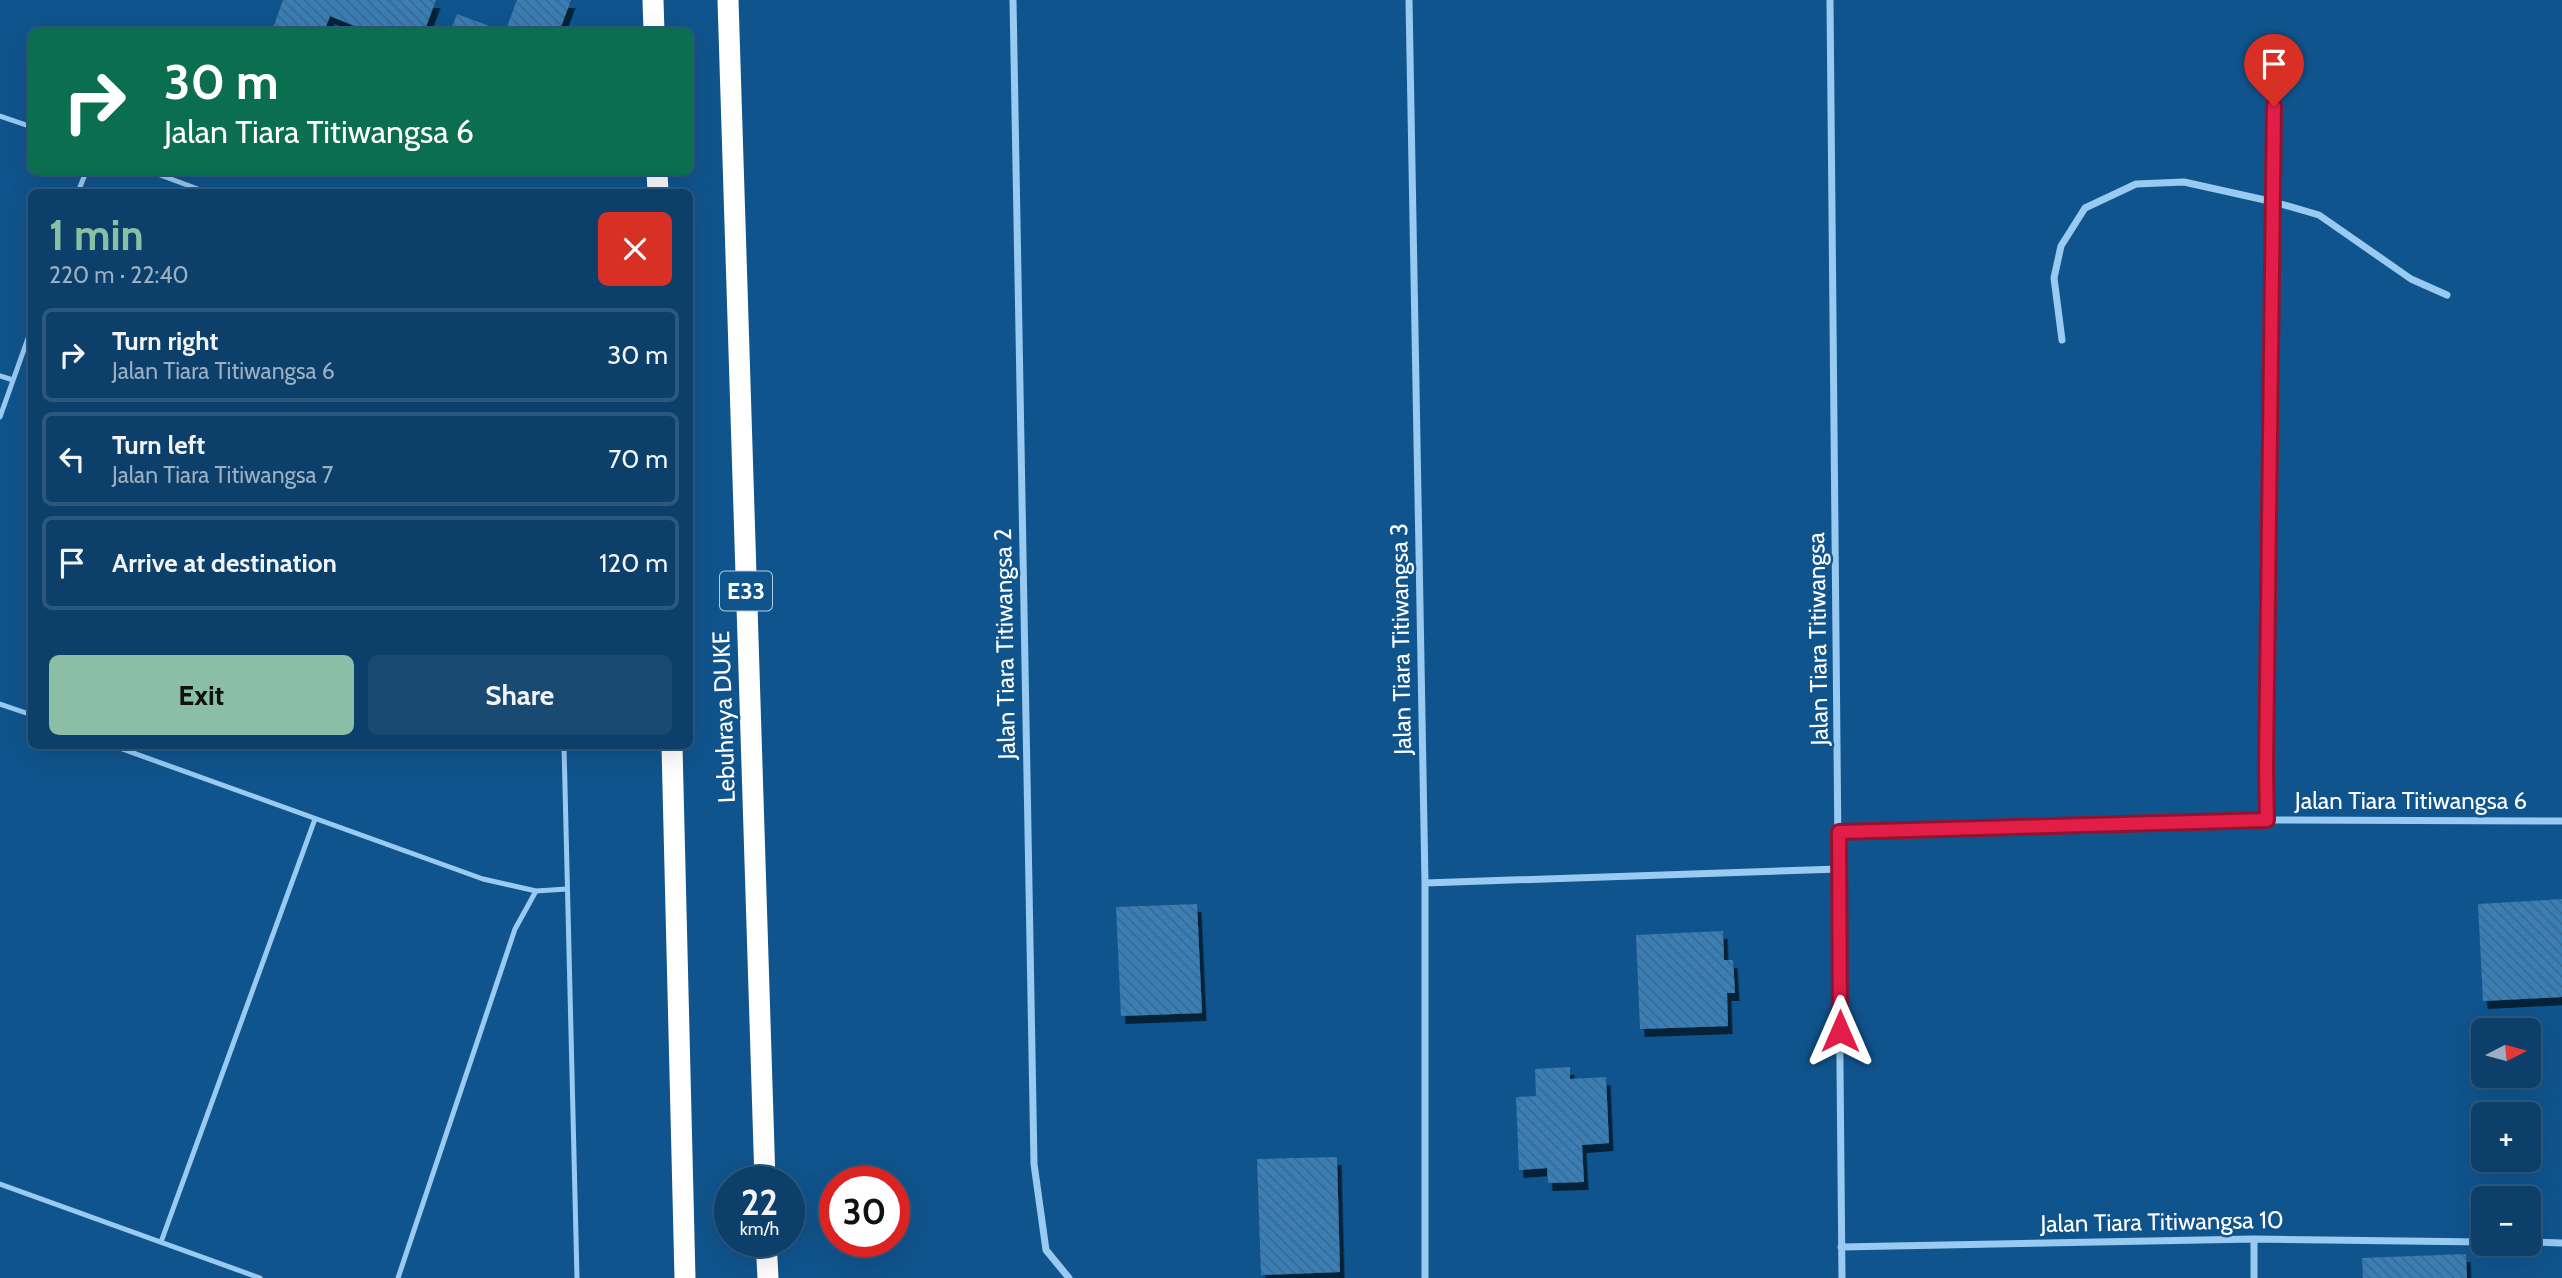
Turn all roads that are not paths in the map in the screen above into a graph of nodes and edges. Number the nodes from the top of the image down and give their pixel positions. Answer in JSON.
{"nodes":[{"id":1,"x":653,"y":0,"type":"edge"},
{"id":2,"x":728,"y":0,"type":"edge"},
{"id":3,"x":1013,"y":0,"type":"edge"},
{"id":4,"x":1409,"y":0,"type":"edge"},
{"id":5,"x":1830,"y":0,"type":"edge"},
{"id":6,"x":653,"y":28,"type":"edge"},
{"id":7,"x":2274,"y":106,"type":"dead end"},
{"id":8,"x":0,"y":116,"type":"edge"},
{"id":9,"x":28,"y":126,"type":"edge"},
{"id":10,"x":160,"y":175,"type":"edge"},
{"id":11,"x":198,"y":189,"type":"edge"},
{"id":12,"x":2274,"y":202,"type":"junction"},
{"id":13,"x":2447,"y":295,"type":"dead end"},
{"id":14,"x":28,"y":338,"type":"edge"},
{"id":15,"x":2062,"y":340,"type":"dead end"},
{"id":16,"x":0,"y":376,"type":"edge"},
{"id":17,"x":13,"y":380,"type":"junction"},
{"id":18,"x":0,"y":417,"type":"edge"},
{"id":19,"x":0,"y":704,"type":"edge"},
{"id":20,"x":28,"y":714,"type":"edge"},
{"id":21,"x":122,"y":749,"type":"edge"},
{"id":22,"x":564,"y":749,"type":"edge"},
{"id":23,"x":672,"y":749,"type":"edge"},
{"id":24,"x":315,"y":819,"type":"junction"},
{"id":25,"x":2267,"y":820,"type":"junction"},
{"id":26,"x":2562,"y":821,"type":"edge"},
{"id":27,"x":1839,"y":832,"type":"junction"},
{"id":28,"x":1839,"y":869,"type":"junction"},
{"id":29,"x":1425,"y":883,"type":"junction"},
{"id":30,"x":567,"y":889,"type":"junction"},
{"id":31,"x":536,"y":891,"type":"junction"},
{"id":32,"x":765,"y":1166,"type":"edge"},
{"id":33,"x":0,"y":1184,"type":"edge"},
{"id":34,"x":2254,"y":1239,"type":"junction"},
{"id":35,"x":161,"y":1242,"type":"junction"},
{"id":36,"x":2471,"y":1242,"type":"edge"},
{"id":37,"x":2541,"y":1242,"type":"edge"},
{"id":38,"x":2562,"y":1243,"type":"edge"},
{"id":39,"x":1841,"y":1247,"type":"junction"},
{"id":40,"x":767,"y":1257,"type":"edge"},
{"id":41,"x":768,"y":1275,"type":"edge"},
{"id":42,"x":260,"y":1278,"type":"edge"},
{"id":43,"x":398,"y":1278,"type":"edge"},
{"id":44,"x":578,"y":1278,"type":"edge"},
{"id":45,"x":685,"y":1278,"type":"edge"},
{"id":46,"x":1069,"y":1278,"type":"edge"},
{"id":47,"x":1425,"y":1278,"type":"edge"},
{"id":48,"x":1842,"y":1278,"type":"edge"},
{"id":49,"x":2255,"y":1278,"type":"edge"}],
"edges":[{"from":1,"to":6,"type":"highway"},
{"from":2,"to":32,"type":"highway","name":"Lebuhraya DUKE","number":"E33"},
{"from":3,"to":46,"type":"street","name":"Jalan Tiara Titiwangsa 2"},
{"from":4,"to":29,"type":"street","name":"Jalan Tiara Titiwangsa 3"},
{"from":5,"to":27,"type":"street","name":"Jalan Tiara Titiwangsa"},
{"from":7,"to":12,"type":"street"},
{"from":8,"to":9,"type":"lane"},
{"from":10,"to":11,"type":"lane"},
{"from":12,"to":13,"type":"street"},
{"from":12,"to":15,"type":"street"},
{"from":12,"to":25,"type":"street"},
{"from":14,"to":17,"type":"lane"},
{"from":16,"to":17,"type":"lane"},
{"from":17,"to":18,"type":"lane"},
{"from":19,"to":20,"type":"lane"},
{"from":21,"to":24,"type":"lane"},
{"from":22,"to":30,"type":"lane"},
{"from":23,"to":45,"type":"highway"},
{"from":24,"to":31,"type":"lane"},
{"from":24,"to":35,"type":"lane"},
{"from":25,"to":26,"type":"street","name":"Jalan Tiara Titiwangsa 6"},
{"from":25,"to":27,"type":"street","name":"Jalan Tiara Titiwangsa 6"},
{"from":27,"to":28,"type":"street","name":"Jalan Tiara Titiwangsa"},
{"from":28,"to":29,"type":"street"},
{"from":28,"to":39,"type":"street","name":"Jalan Tiara Titiwangsa"},
{"from":29,"to":47,"type":"street","name":"Jalan Tiara Titiwangsa 3"},
{"from":30,"to":31,"type":"lane"},
{"from":30,"to":44,"type":"lane"},
{"from":31,"to":43,"type":"lane"},
{"from":33,"to":35,"type":"lane"},
{"from":34,"to":36,"type":"street","name":"Jalan Tiara Titiwangsa 10"},
{"from":34,"to":39,"type":"street","name":"Jalan Tiara Titiwangsa 10"},
{"from":34,"to":49,"type":"street"},
{"from":35,"to":42,"type":"lane"},
{"from":37,"to":38,"type":"street"},
{"from":39,"to":48,"type":"street","name":"Jalan Tiara Titiwangsa"},
{"from":40,"to":41,"type":"highway"}]}
